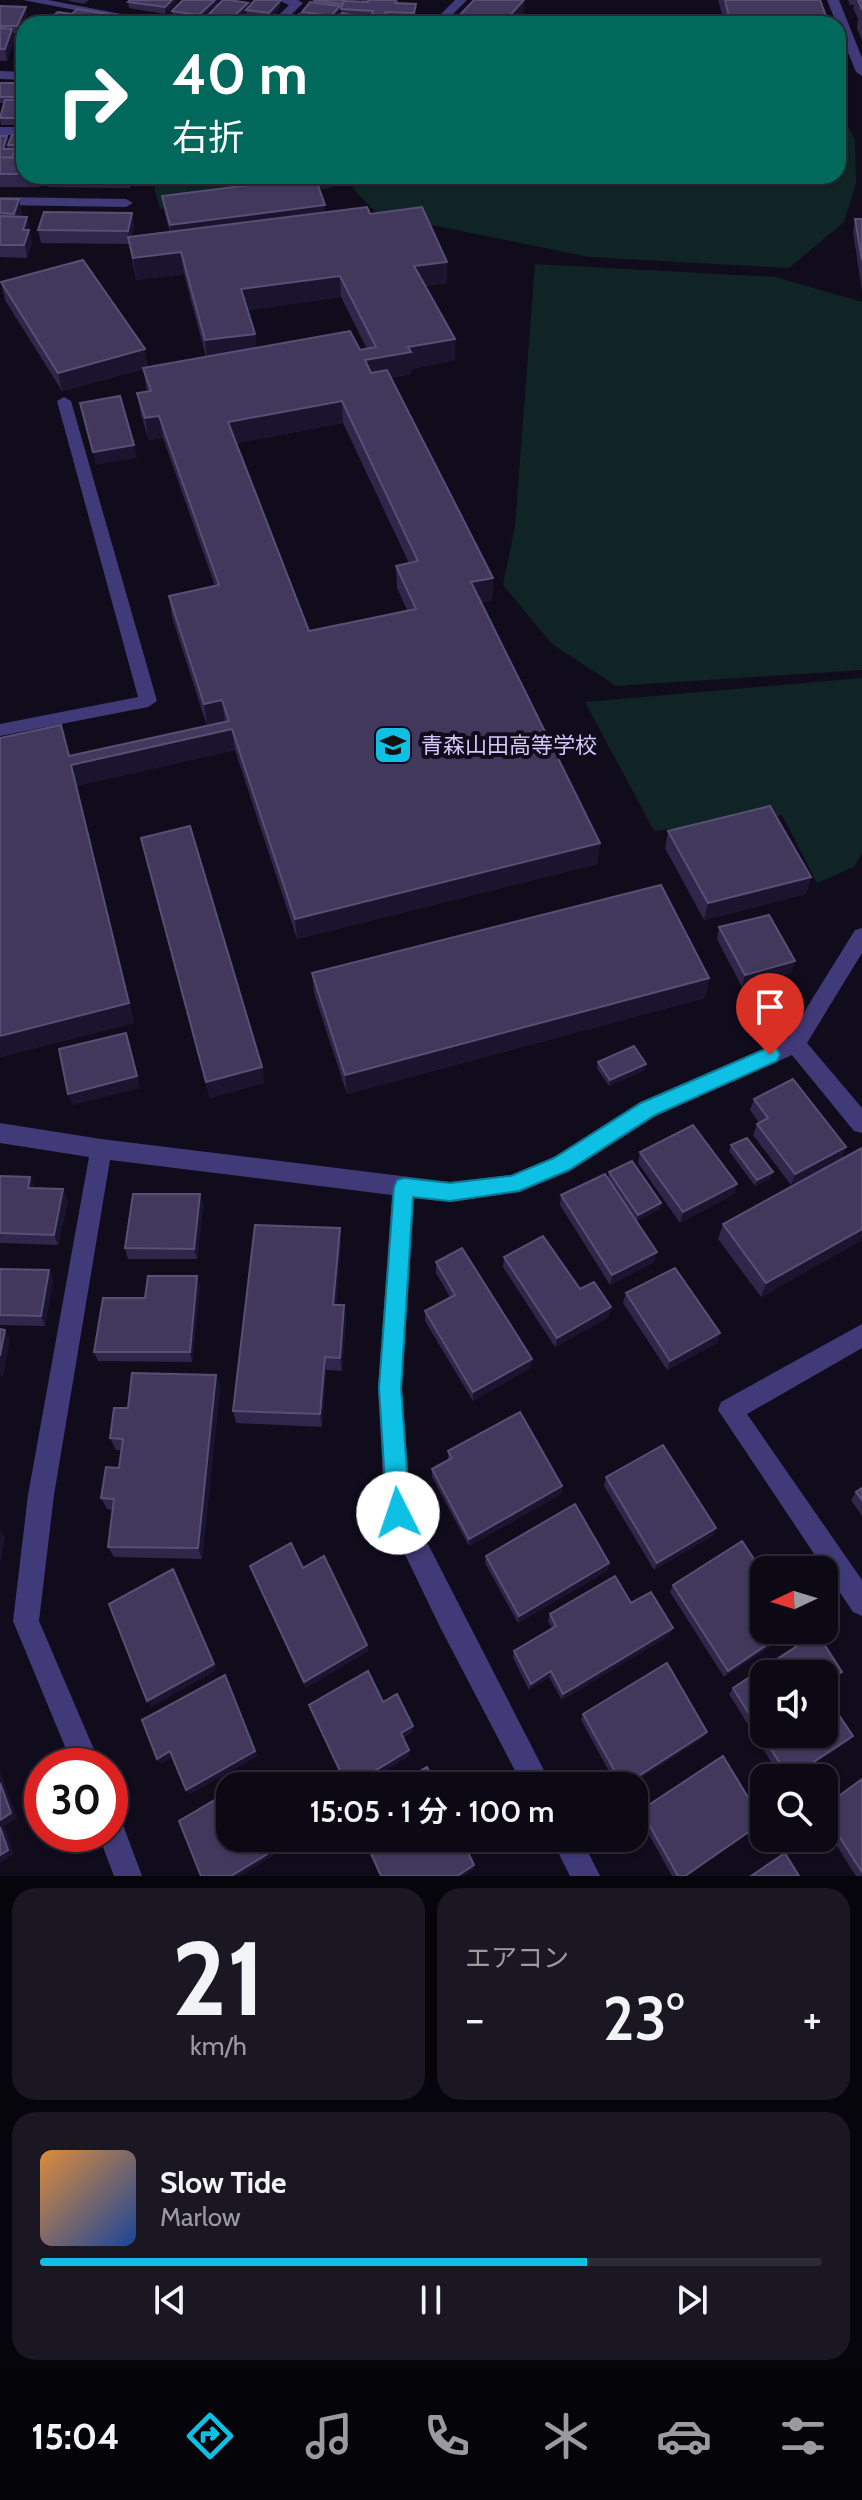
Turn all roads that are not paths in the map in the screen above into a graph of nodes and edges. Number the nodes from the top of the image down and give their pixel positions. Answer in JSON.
{"nodes":[{"id":1,"x":29,"y":0,"type":"edge"},
{"id":2,"x":112,"y":0,"type":"edge"},
{"id":3,"x":284,"y":0,"type":"edge"},
{"id":4,"x":461,"y":0,"type":"edge"},
{"id":5,"x":99,"y":11,"type":"junction"},
{"id":6,"x":126,"y":16,"type":"edge"},
{"id":7,"x":284,"y":16,"type":"edge"},
{"id":8,"x":445,"y":16,"type":"edge"},
{"id":9,"x":846,"y":32,"type":"edge"},
{"id":10,"x":862,"y":72,"type":"edge"},
{"id":11,"x":0,"y":201,"type":"edge"},
{"id":12,"x":126,"y":203,"type":"dead end"},
{"id":13,"x":64,"y":401,"type":"edge"},
{"id":14,"x":0,"y":730,"type":"edge"},
{"id":15,"x":862,"y":936,"type":"edge"},
{"id":16,"x":795,"y":1044,"type":"junction"},
{"id":17,"x":862,"y":1124,"type":"edge"},
{"id":18,"x":0,"y":1133,"type":"edge"},
{"id":19,"x":101,"y":1149,"type":"junction"},
{"id":20,"x":404,"y":1187,"type":"junction"},
{"id":21,"x":862,"y":1335,"type":"edge"},
{"id":22,"x":862,"y":1603,"type":"edge"},
{"id":23,"x":79,"y":1748,"type":"edge"},
{"id":24,"x":531,"y":1772,"type":"edge"},
{"id":25,"x":119,"y":1852,"type":"edge"},
{"id":26,"x":573,"y":1852,"type":"edge"},
{"id":27,"x":128,"y":1876,"type":"edge"},
{"id":28,"x":586,"y":1876,"type":"edge"}],
"edges":[{"from":1,"to":5,"type":"street"},
{"from":2,"to":5,"type":"street"},
{"from":3,"to":7,"type":"street"},
{"from":4,"to":8,"type":"street"},
{"from":5,"to":6,"type":"street"},
{"from":9,"to":10,"type":"street"},
{"from":11,"to":12,"type":"street"},
{"from":13,"to":14,"type":"street"},
{"from":15,"to":16,"type":"street"},
{"from":16,"to":17,"type":"street"},
{"from":16,"to":20,"type":"street"},
{"from":18,"to":19,"type":"street"},
{"from":19,"to":20,"type":"street"},
{"from":19,"to":23,"type":"street"},
{"from":20,"to":24,"type":"street"},
{"from":21,"to":22,"type":"street"},
{"from":25,"to":27,"type":"street"},
{"from":26,"to":28,"type":"street"}]}
